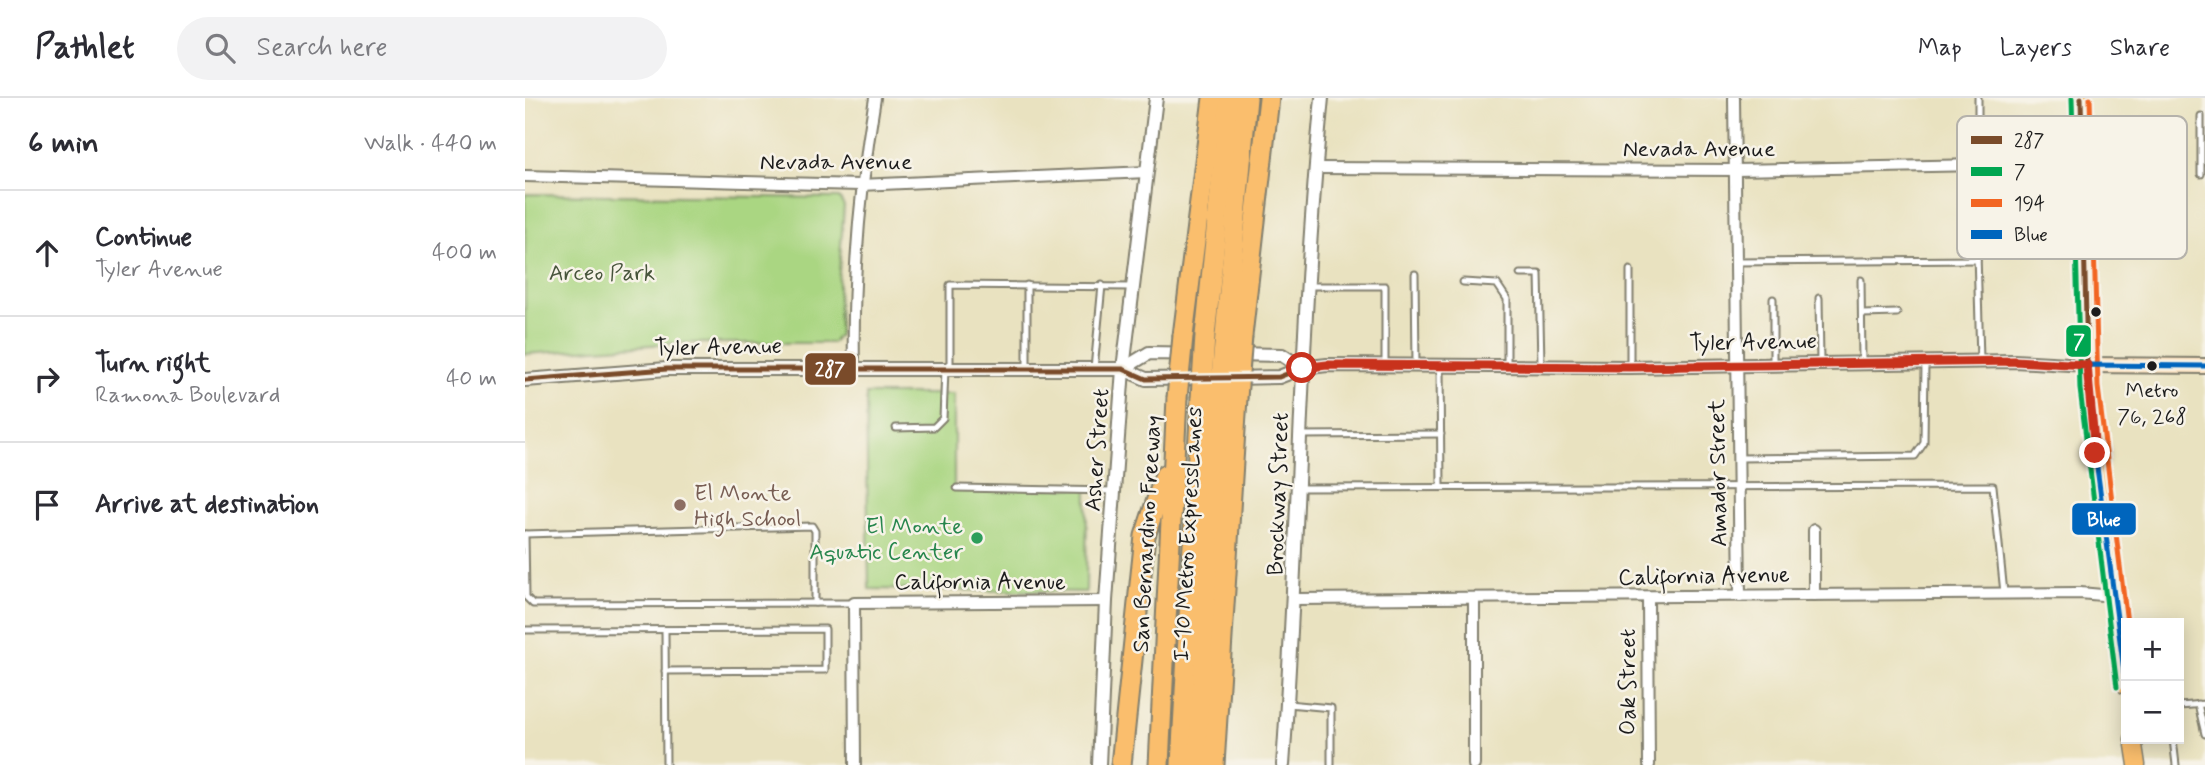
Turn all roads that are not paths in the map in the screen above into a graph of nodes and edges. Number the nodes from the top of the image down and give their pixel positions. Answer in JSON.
{"nodes":[{"id":1,"x":875,"y":98,"type":"edge"},
{"id":2,"x":1156,"y":98,"type":"edge"},
{"id":3,"x":1213,"y":98,"type":"edge"},
{"id":4,"x":1230,"y":98,"type":"edge"},
{"id":5,"x":1247,"y":98,"type":"edge"},
{"id":6,"x":1269,"y":98,"type":"edge"},
{"id":7,"x":1322,"y":98,"type":"edge"},
{"id":8,"x":1734,"y":98,"type":"edge"},
{"id":9,"x":1978,"y":98,"type":"edge"},
{"id":10,"x":2081,"y":98,"type":"edge"},
{"id":11,"x":1978,"y":116,"type":"edge"},
{"id":12,"x":2081,"y":116,"type":"edge"},
{"id":13,"x":2200,"y":116,"type":"dead end"},
{"id":14,"x":1957,"y":164,"type":"edge"},
{"id":15,"x":1315,"y":168,"type":"junction"},
{"id":16,"x":1736,"y":170,"type":"junction"},
{"id":17,"x":1147,"y":172,"type":"junction"},
{"id":18,"x":2201,"y":174,"type":"dead end"},
{"id":19,"x":525,"y":176,"type":"edge"},
{"id":20,"x":860,"y":185,"type":"junction"},
{"id":21,"x":2084,"y":259,"type":"edge"},
{"id":22,"x":1977,"y":260,"type":"joint"},
{"id":23,"x":1737,"y":262,"type":"junction"},
{"id":24,"x":1630,"y":270,"type":"dead end"},
{"id":25,"x":1415,"y":274,"type":"dead end"},
{"id":26,"x":1520,"y":274,"type":"dead end"},
{"id":27,"x":1861,"y":280,"type":"dead end"},
{"id":28,"x":1463,"y":282,"type":"dead end"},
{"id":29,"x":1027,"y":285,"type":"junction"},
{"id":30,"x":1102,"y":285,"type":"junction"},
{"id":31,"x":1306,"y":286,"type":"junction"},
{"id":32,"x":1133,"y":287,"type":"junction"},
{"id":33,"x":1819,"y":298,"type":"dead end"},
{"id":34,"x":1773,"y":299,"type":"dead end"},
{"id":35,"x":1897,"y":313,"type":"dead end"},
{"id":36,"x":1862,"y":314,"type":"junction"},
{"id":37,"x":1224,"y":336,"type":"junction"},
{"id":38,"x":1980,"y":361,"type":"junction"},
{"id":39,"x":1820,"y":362,"type":"junction"},
{"id":40,"x":1862,"y":362,"type":"junction"},
{"id":41,"x":1925,"y":362,"type":"junction"},
{"id":42,"x":1738,"y":364,"type":"junction"},
{"id":43,"x":1773,"y":364,"type":"junction"},
{"id":44,"x":2087,"y":365,"type":"junction"},
{"id":45,"x":2205,"y":366,"type":"edge"},
{"id":46,"x":853,"y":367,"type":"junction"},
{"id":47,"x":1507,"y":367,"type":"junction"},
{"id":48,"x":1541,"y":367,"type":"junction"},
{"id":49,"x":1630,"y":367,"type":"junction"},
{"id":50,"x":1302,"y":368,"type":"junction"},
{"id":51,"x":1385,"y":368,"type":"junction"},
{"id":52,"x":1416,"y":368,"type":"junction"},
{"id":53,"x":1440,"y":368,"type":"junction"},
{"id":54,"x":1027,"y":369,"type":"junction"},
{"id":55,"x":1094,"y":369,"type":"junction"},
{"id":56,"x":1123,"y":369,"type":"junction"},
{"id":57,"x":947,"y":370,"type":"junction"},
{"id":58,"x":525,"y":380,"type":"edge"},
{"id":59,"x":1219,"y":398,"type":"junction"},
{"id":60,"x":896,"y":428,"type":"dead end"},
{"id":61,"x":1441,"y":434,"type":"junction"},
{"id":62,"x":1300,"y":435,"type":"junction"},
{"id":63,"x":1174,"y":451,"type":"junction"},
{"id":64,"x":1738,"y":458,"type":"junction"},
{"id":65,"x":1738,"y":486,"type":"junction"},
{"id":66,"x":1441,"y":487,"type":"junction"},
{"id":67,"x":957,"y":488,"type":"dead end"},
{"id":68,"x":1299,"y":488,"type":"junction"},
{"id":69,"x":1114,"y":491,"type":"junction"},
{"id":70,"x":1814,"y":530,"type":"dead end"},
{"id":71,"x":525,"y":534,"type":"edge"},
{"id":72,"x":1814,"y":595,"type":"junction"},
{"id":73,"x":2005,"y":595,"type":"junction"},
{"id":74,"x":1740,"y":596,"type":"junction"},
{"id":75,"x":2113,"y":596,"type":"junction"},
{"id":76,"x":1474,"y":598,"type":"junction"},
{"id":77,"x":1648,"y":598,"type":"junction"},
{"id":78,"x":1295,"y":599,"type":"junction"},
{"id":79,"x":1106,"y":601,"type":"junction"},
{"id":80,"x":815,"y":603,"type":"junction"},
{"id":81,"x":853,"y":603,"type":"junction"},
{"id":82,"x":525,"y":630,"type":"edge"},
{"id":83,"x":665,"y":630,"type":"junction"},
{"id":84,"x":665,"y":671,"type":"junction"},
{"id":85,"x":2125,"y":681,"type":"edge"},
{"id":86,"x":1287,"y":704,"type":"junction"},
{"id":87,"x":2198,"y":704,"type":"junction"},
{"id":88,"x":2205,"y":704,"type":"edge"},
{"id":89,"x":2184,"y":705,"type":"edge"},
{"id":90,"x":2205,"y":734,"type":"edge"},
{"id":91,"x":2134,"y":744,"type":"edge"},
{"id":92,"x":2174,"y":744,"type":"edge"},
{"id":93,"x":666,"y":765,"type":"edge"},
{"id":94,"x":855,"y":765,"type":"edge"},
{"id":95,"x":1099,"y":765,"type":"edge"},
{"id":96,"x":1121,"y":765,"type":"edge"},
{"id":97,"x":1159,"y":765,"type":"edge"},
{"id":98,"x":1181,"y":765,"type":"edge"},
{"id":99,"x":1198,"y":765,"type":"edge"},
{"id":100,"x":1214,"y":765,"type":"edge"},
{"id":101,"x":1283,"y":765,"type":"edge"},
{"id":102,"x":1331,"y":765,"type":"edge"},
{"id":103,"x":1474,"y":765,"type":"edge"},
{"id":104,"x":1649,"y":765,"type":"edge"},
{"id":105,"x":2137,"y":765,"type":"edge"},
{"id":106,"x":2176,"y":765,"type":"edge"}],
"edges":[{"from":1,"to":20,"type":"street"},
{"from":2,"to":17,"type":"street","name":"Asher Street"},
{"from":3,"to":63,"type":"highway","name":"San Bernardino Freeway","bridge":true},
{"from":4,"to":37,"type":"highway","name":"I-10 Metro ExpressLanes"},
{"from":5,"to":37,"type":"highway","name":"I-10 Metro ExpressLanes"},
{"from":6,"to":37,"type":"highway"},
{"from":7,"to":15,"type":"street","name":"Brockway Street"},
{"from":8,"to":16,"type":"street","name":"Amador Street"},
{"from":9,"to":11,"type":"lane"},
{"from":10,"to":12,"type":"main road"},
{"from":13,"to":18,"type":"lane"},
{"from":14,"to":16,"type":"street","name":"Nevada Avenue"},
{"from":15,"to":16,"type":"street","name":"Nevada Avenue"},
{"from":15,"to":31,"type":"street","name":"Brockway Street"},
{"from":16,"to":23,"type":"street","name":"Amador Street"},
{"from":17,"to":20,"type":"street","name":"Nevada Avenue"},
{"from":17,"to":32,"type":"street","name":"Asher Street"},
{"from":19,"to":20,"type":"street","name":"Nevada Avenue"},
{"from":20,"to":46,"type":"street"},
{"from":21,"to":44,"type":"main road"},
{"from":22,"to":23,"type":"lane"},
{"from":22,"to":38,"type":"lane"},
{"from":23,"to":42,"type":"street","name":"Amador Street"},
{"from":24,"to":49,"type":"lane"},
{"from":25,"to":52,"type":"lane"},
{"from":26,"to":48,"type":"lane"},
{"from":27,"to":36,"type":"lane"},
{"from":28,"to":47,"type":"lane"},
{"from":29,"to":30,"type":"lane"},
{"from":29,"to":54,"type":"lane"},
{"from":29,"to":57,"type":"lane"},
{"from":30,"to":32,"type":"lane"},
{"from":30,"to":55,"type":"lane"},
{"from":31,"to":50,"type":"street","name":"Brockway Street"},
{"from":31,"to":51,"type":"lane"},
{"from":32,"to":56,"type":"street","name":"Asher Street"},
{"from":33,"to":39,"type":"lane"},
{"from":34,"to":43,"type":"lane"},
{"from":35,"to":36,"type":"lane"},
{"from":36,"to":40,"type":"lane"},
{"from":37,"to":59,"type":"highway","bridge":true},
{"from":37,"to":59,"type":"highway","name":"I-10 Metro ExpressLanes","bridge":true},
{"from":38,"to":41,"type":"street","name":"Tyler Avenue"},
{"from":38,"to":44,"type":"street","name":"Tyler Avenue"},
{"from":39,"to":40,"type":"street","name":"Tyler Avenue"},
{"from":39,"to":43,"type":"street","name":"Tyler Avenue"},
{"from":40,"to":41,"type":"street","name":"Tyler Avenue"},
{"from":41,"to":64,"type":"lane"},
{"from":42,"to":43,"type":"street","name":"Tyler Avenue"},
{"from":42,"to":49,"type":"street","name":"Tyler Avenue"},
{"from":42,"to":64,"type":"street","name":"Amador Street"},
{"from":44,"to":45,"type":"main road","name":"Tyler Avenue"},
{"from":44,"to":75,"type":"main road"},
{"from":46,"to":57,"type":"street","name":"Tyler Avenue"},
{"from":46,"to":58,"type":"street","name":"Tyler Avenue"},
{"from":47,"to":48,"type":"street","name":"Tyler Avenue"},
{"from":47,"to":53,"type":"street","name":"Tyler Avenue"},
{"from":48,"to":49,"type":"street","name":"Tyler Avenue"},
{"from":50,"to":51,"type":"street","name":"Tyler Avenue"},
{"from":50,"to":56,"type":"street","name":"Tyler Avenue"},
{"from":50,"to":56,"type":"street","name":"Tyler Avenue"},
{"from":50,"to":62,"type":"street","name":"Brockway Street"},
{"from":51,"to":52,"type":"street","name":"Tyler Avenue"},
{"from":52,"to":53,"type":"street","name":"Tyler Avenue"},
{"from":53,"to":61,"type":"lane"},
{"from":54,"to":55,"type":"street","name":"Tyler Avenue"},
{"from":54,"to":57,"type":"street","name":"Tyler Avenue"},
{"from":55,"to":56,"type":"street","name":"Tyler Avenue"},
{"from":56,"to":69,"type":"street","name":"Asher Street"},
{"from":57,"to":60,"type":"lane"},
{"from":59,"to":98,"type":"highway","name":"I-10 Metro ExpressLanes"},
{"from":59,"to":99,"type":"highway","name":"I-10 Metro ExpressLanes"},
{"from":59,"to":100,"type":"highway"},
{"from":61,"to":62,"type":"lane"},
{"from":61,"to":66,"type":"lane"},
{"from":62,"to":68,"type":"street","name":"Brockway Street"},
{"from":63,"to":96,"type":"highway"},
{"from":63,"to":97,"type":"highway","name":"San Bernardino Freeway"},
{"from":64,"to":65,"type":"street","name":"Amador Street"},
{"from":65,"to":66,"type":"lane"},
{"from":65,"to":73,"type":"lane"},
{"from":65,"to":74,"type":"street","name":"Amador Street"},
{"from":66,"to":68,"type":"lane"},
{"from":67,"to":69,"type":"lane"},
{"from":68,"to":78,"type":"street","name":"Brockway Street"},
{"from":69,"to":79,"type":"street","name":"Asher Street"},
{"from":70,"to":72,"type":"street"},
{"from":71,"to":80,"type":"lane"},
{"from":71,"to":80,"type":"lane"},
{"from":72,"to":73,"type":"street","name":"California Avenue"},
{"from":72,"to":74,"type":"street","name":"California Avenue"},
{"from":73,"to":75,"type":"street","name":"California Avenue"},
{"from":74,"to":77,"type":"street","name":"California Avenue"},
{"from":75,"to":85,"type":"main road"},
{"from":76,"to":77,"type":"street","name":"California Avenue"},
{"from":76,"to":78,"type":"street","name":"California Avenue"},
{"from":76,"to":103,"type":"street"},
{"from":77,"to":104,"type":"street","name":"Oak Street"},
{"from":78,"to":86,"type":"street","name":"Brockway Street"},
{"from":79,"to":81,"type":"street","name":"California Avenue"},
{"from":79,"to":95,"type":"street","name":"Asher Street"},
{"from":80,"to":81,"type":"lane"},
{"from":81,"to":94,"type":"street"},
{"from":82,"to":83,"type":"lane"},
{"from":83,"to":84,"type":"lane"},
{"from":83,"to":84,"type":"lane"},
{"from":84,"to":93,"type":"lane"},
{"from":86,"to":101,"type":"street","name":"Brockway Street"},
{"from":86,"to":102,"type":"lane"},
{"from":87,"to":88,"type":"lane"},
{"from":87,"to":89,"type":"lane"},
{"from":87,"to":90,"type":"lane"},
{"from":91,"to":105,"type":"main road"},
{"from":92,"to":106,"type":"lane"}]}
